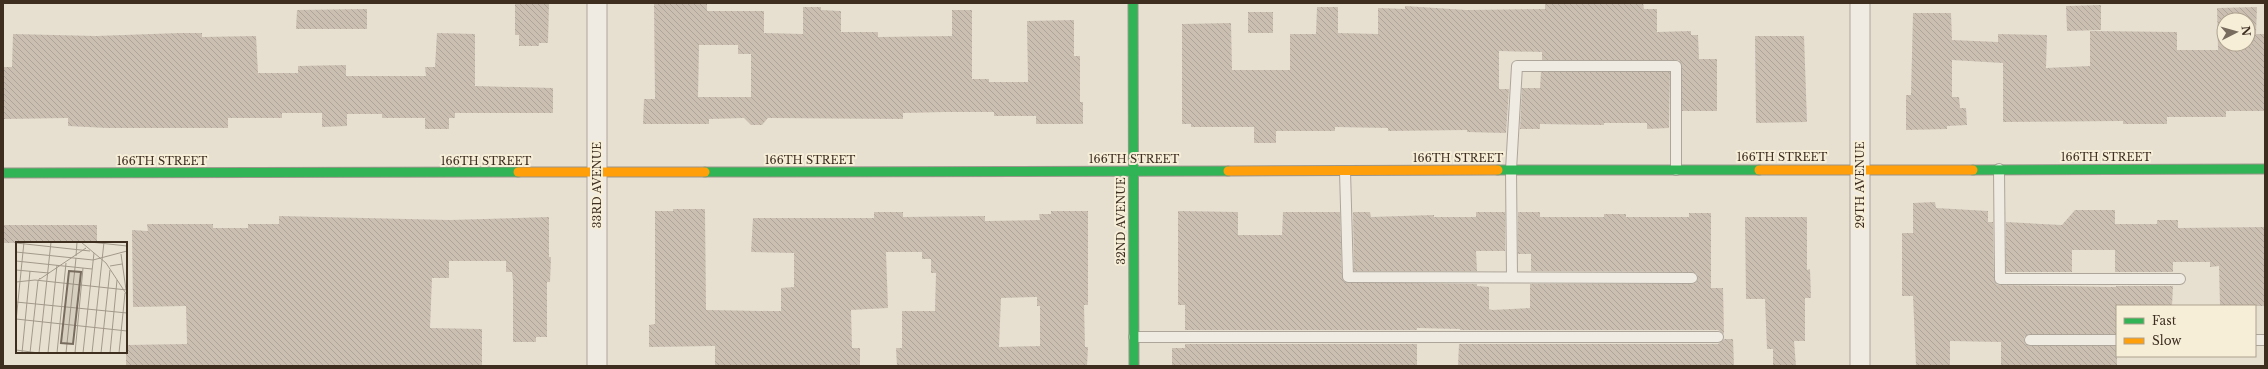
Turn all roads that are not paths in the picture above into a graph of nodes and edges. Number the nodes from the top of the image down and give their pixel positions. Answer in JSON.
{"nodes":[{"id":1,"x":597,"y":3,"type":"edge"},
{"id":2,"x":1134,"y":3,"type":"edge"},
{"id":3,"x":1860,"y":3,"type":"edge"},
{"id":4,"x":1860,"y":169,"type":"junction"},
{"id":5,"x":1999,"y":169,"type":"junction"},
{"id":6,"x":2265,"y":169,"type":"edge"},
{"id":7,"x":1511,"y":170,"type":"junction"},
{"id":8,"x":1676,"y":170,"type":"junction"},
{"id":9,"x":1133,"y":171,"type":"junction"},
{"id":10,"x":1345,"y":171,"type":"junction"},
{"id":11,"x":597,"y":172,"type":"junction"},
{"id":12,"x":3,"y":173,"type":"edge"},
{"id":13,"x":1512,"y":277,"type":"junction"},
{"id":14,"x":1692,"y":278,"type":"dead end"},
{"id":15,"x":2180,"y":279,"type":"dead end"},
{"id":16,"x":1134,"y":337,"type":"junction"},
{"id":17,"x":1718,"y":337,"type":"dead end"},
{"id":18,"x":2030,"y":340,"type":"dead end"},
{"id":19,"x":2116,"y":340,"type":"edge"},
{"id":20,"x":597,"y":366,"type":"edge"},
{"id":21,"x":1134,"y":366,"type":"edge"},
{"id":22,"x":1860,"y":366,"type":"edge"}],
"edges":[{"from":1,"to":11,"type":"street","name":"33RD AVENUE"},
{"from":2,"to":9,"type":"street","name":"32ND AVENUE"},
{"from":3,"to":4,"type":"street","name":"29TH AVENUE"},
{"from":4,"to":5,"type":"street","name":"166TH STREET"},
{"from":4,"to":8,"type":"street","name":"166TH STREET"},
{"from":4,"to":22,"type":"street","name":"29TH AVENUE"},
{"from":5,"to":6,"type":"street","name":"166TH STREET"},
{"from":5,"to":15,"type":"lane"},
{"from":7,"to":8,"type":"street","name":"166TH STREET"},
{"from":7,"to":8,"type":"lane"},
{"from":7,"to":10,"type":"street","name":"166TH STREET"},
{"from":7,"to":13,"type":"lane"},
{"from":9,"to":10,"type":"street","name":"166TH STREET"},
{"from":9,"to":11,"type":"street","name":"166TH STREET"},
{"from":9,"to":16,"type":"street","name":"32ND AVENUE"},
{"from":10,"to":13,"type":"lane"},
{"from":11,"to":12,"type":"street","name":"166TH STREET"},
{"from":11,"to":20,"type":"street","name":"33RD AVENUE"},
{"from":13,"to":14,"type":"lane"},
{"from":16,"to":17,"type":"lane"},
{"from":16,"to":21,"type":"street","name":"32ND AVENUE"},
{"from":18,"to":19,"type":"lane"}]}
